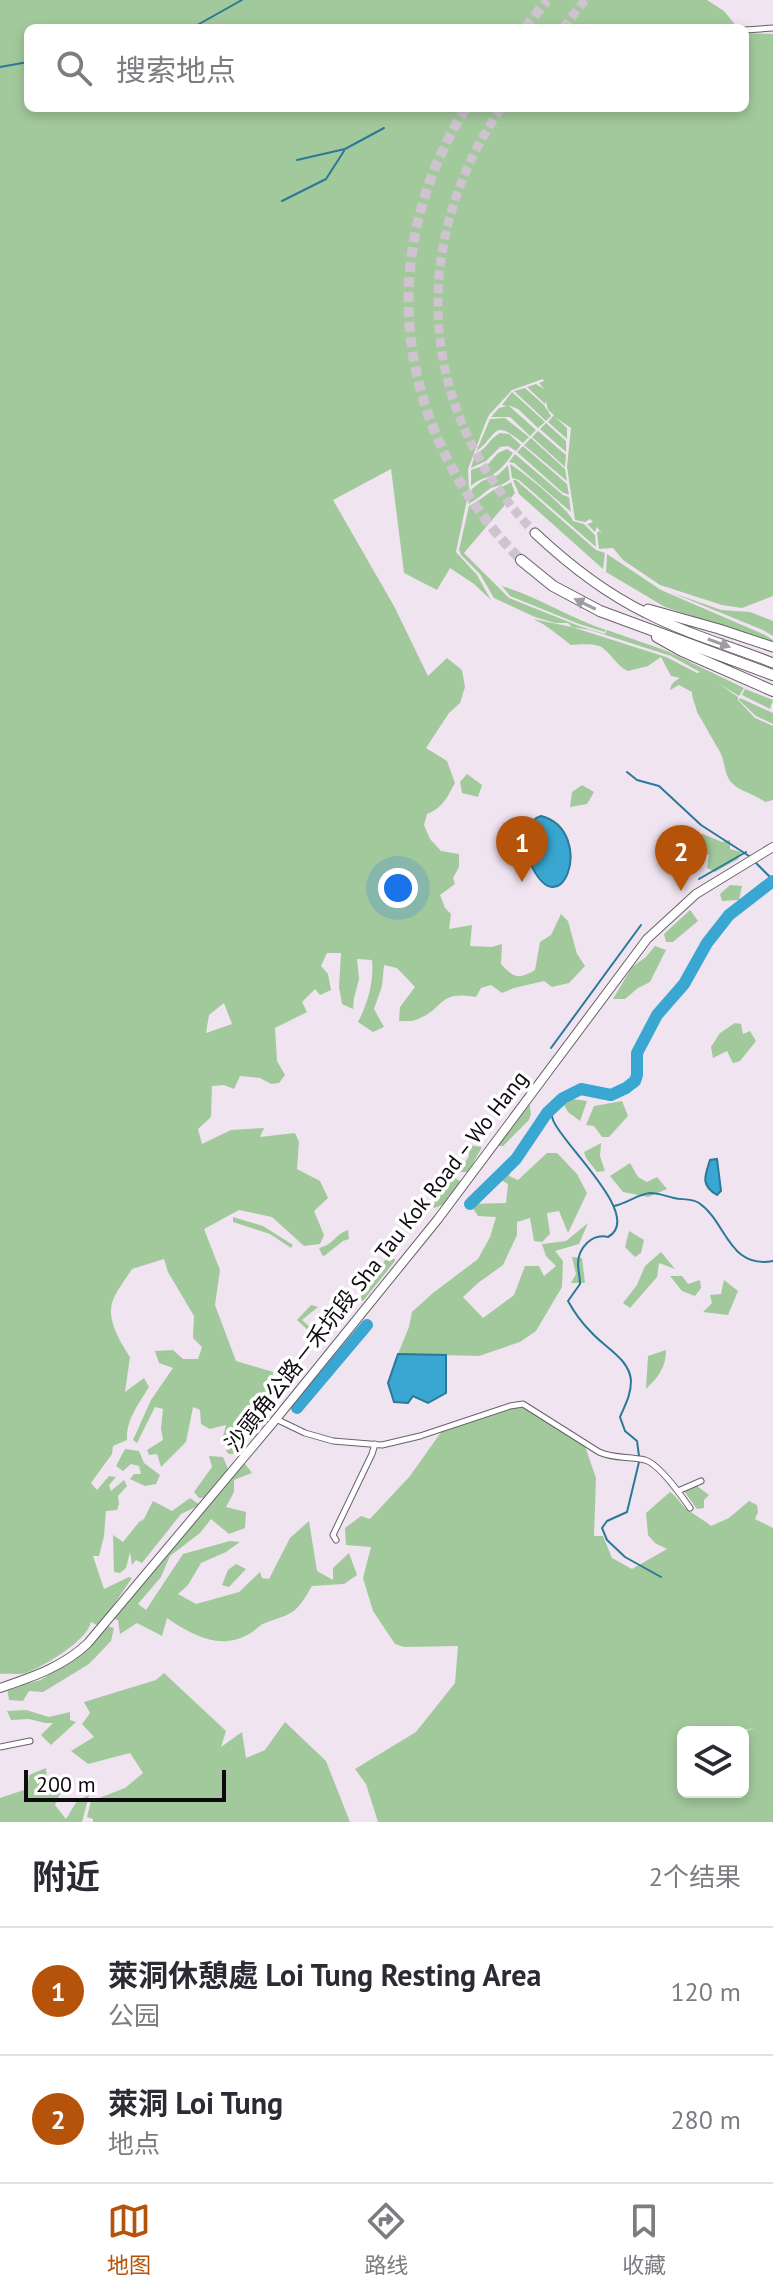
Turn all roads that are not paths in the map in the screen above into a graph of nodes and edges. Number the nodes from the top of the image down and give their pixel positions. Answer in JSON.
{"nodes":[{"id":1,"x":773,"y":28,"type":"edge"},
{"id":2,"x":749,"y":30,"type":"edge"},
{"id":3,"x":535,"y":533,"type":"tunnel mouth"},
{"id":4,"x":521,"y":560,"type":"tunnel mouth"},
{"id":5,"x":622,"y":601,"type":"junction"},
{"id":6,"x":638,"y":626,"type":"junction"},
{"id":7,"x":773,"y":647,"type":"edge"},
{"id":8,"x":773,"y":663,"type":"edge"},
{"id":9,"x":773,"y":675,"type":"edge"},
{"id":10,"x":773,"y":691,"type":"edge"},
{"id":11,"x":773,"y":847,"type":"edge"},
{"id":12,"x":276,"y":1419,"type":"junction"},
{"id":13,"x":375,"y":1444,"type":"junction"},
{"id":14,"x":701,"y":1481,"type":"dead end"},
{"id":15,"x":678,"y":1491,"type":"junction"},
{"id":16,"x":690,"y":1508,"type":"dead end"},
{"id":17,"x":336,"y":1540,"type":"dead end"},
{"id":18,"x":0,"y":1688,"type":"edge"},
{"id":19,"x":30,"y":1741,"type":"dead end"},
{"id":20,"x":0,"y":1747,"type":"edge"}],
"edges":[{"from":1,"to":2,"type":"street"},
{"from":3,"to":5,"type":"highway"},
{"from":6,"to":4,"type":"highway","one_way":true},
{"from":5,"to":7,"type":"highway"},
{"from":5,"to":8,"type":"highway","one_way":true},
{"from":6,"to":9,"type":"highway"},
{"from":6,"to":10,"type":"highway"},
{"from":11,"to":12,"type":"main road","name":"沙頭角公路－禾坑段 Sha Tau Kok Road – Wo Hang"},
{"from":12,"to":13,"type":"street"},
{"from":12,"to":18,"type":"main road","name":"沙頭角公路－禾坑段 Sha Tau Kok Road – Wo Hang"},
{"from":13,"to":15,"type":"street"},
{"from":13,"to":17,"type":"street"},
{"from":14,"to":15,"type":"street"},
{"from":15,"to":16,"type":"street"},
{"from":19,"to":20,"type":"street"}]}
